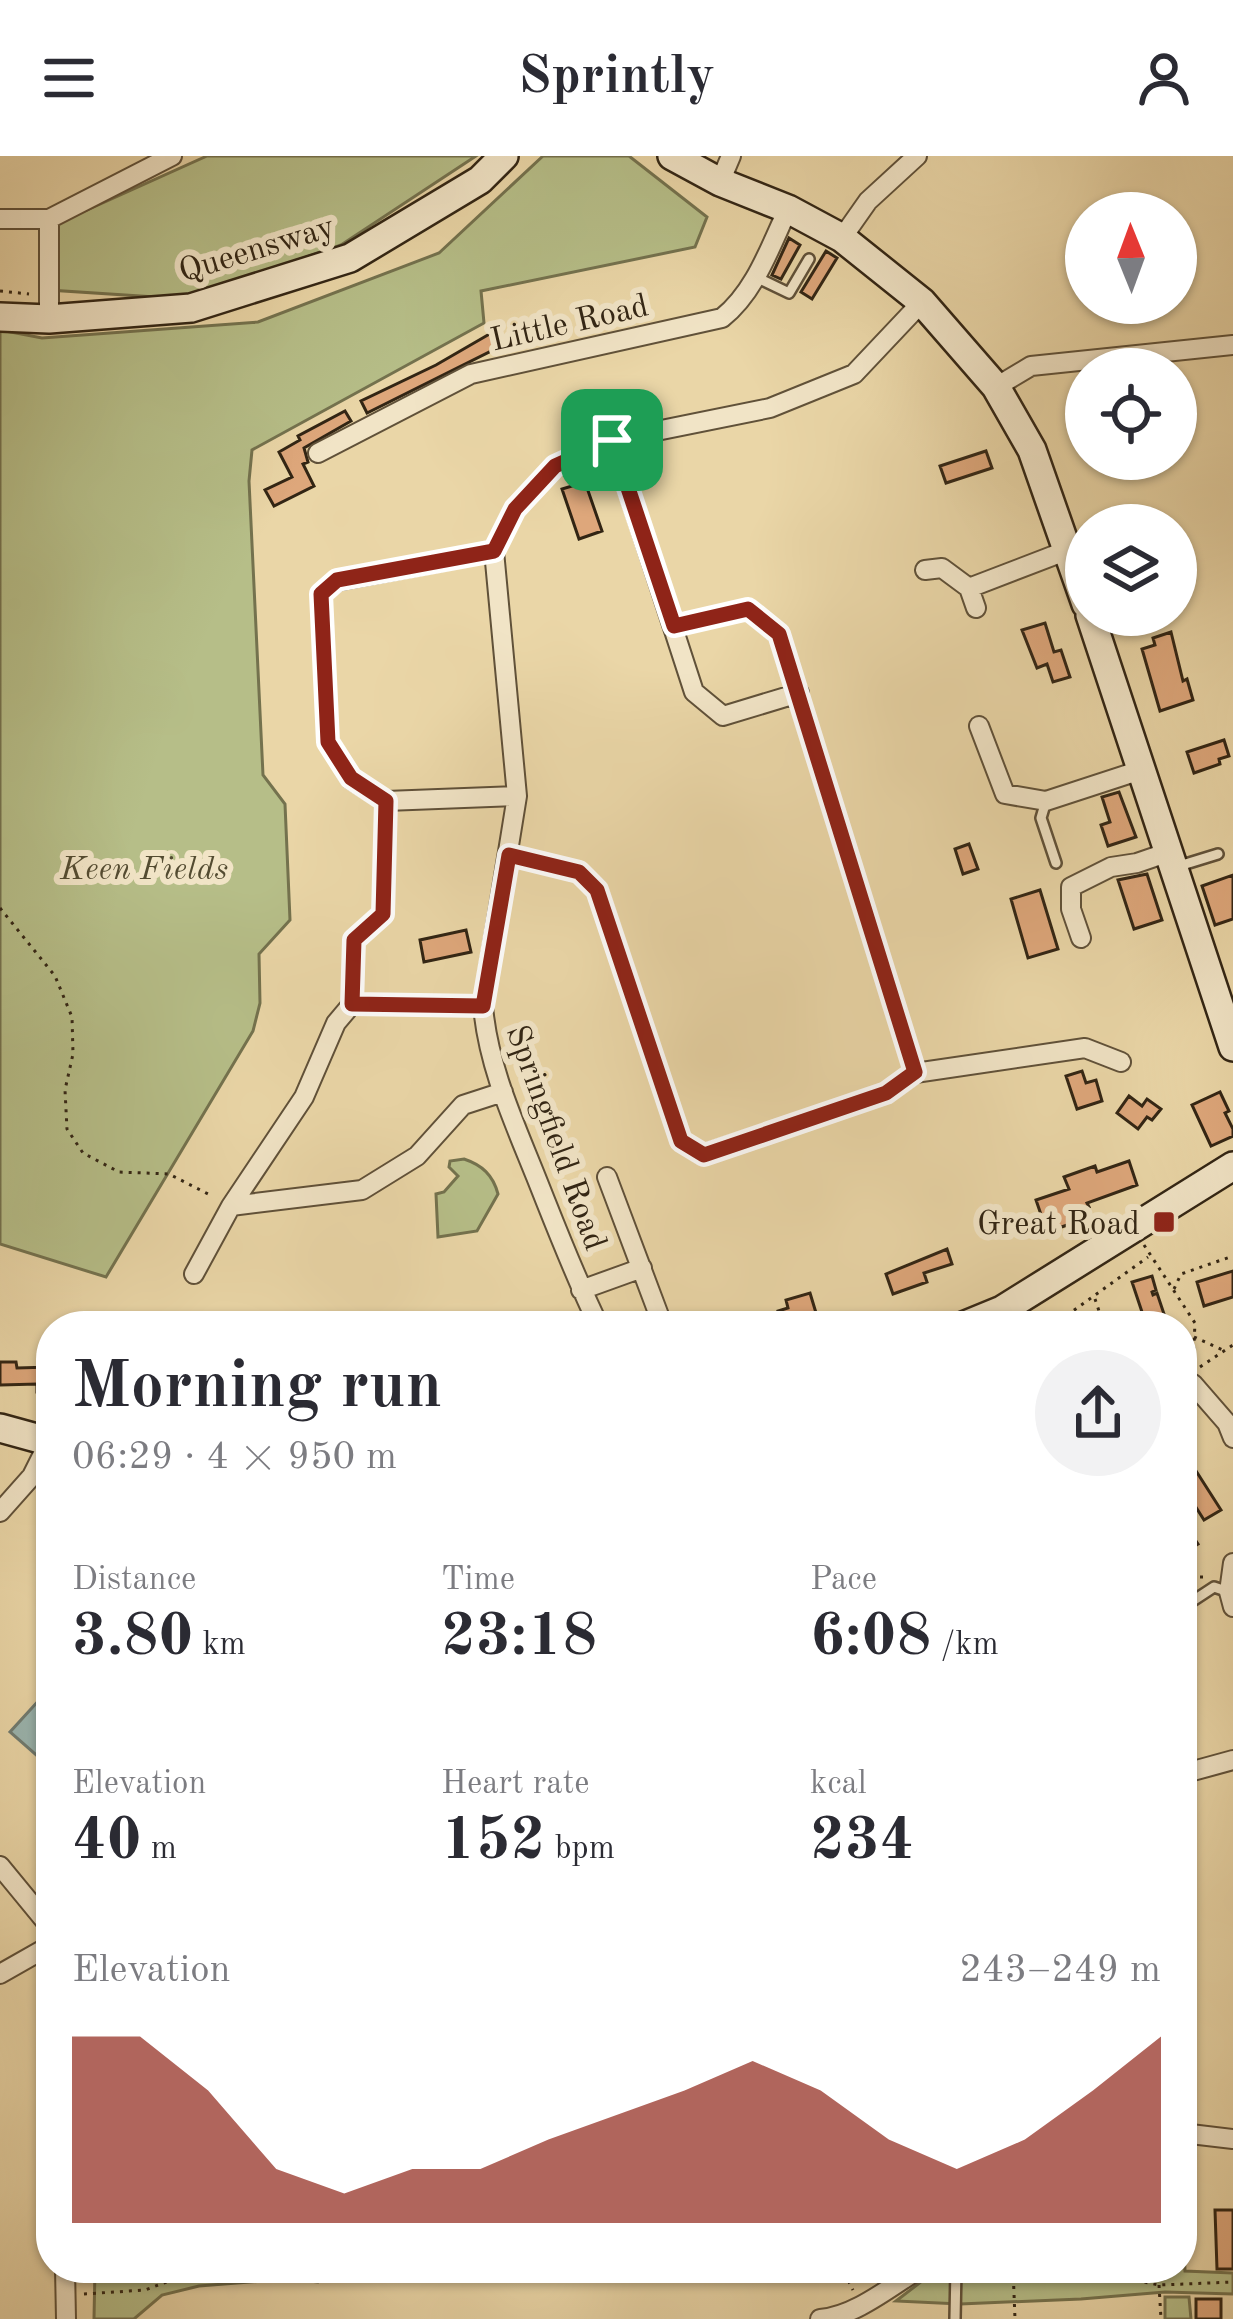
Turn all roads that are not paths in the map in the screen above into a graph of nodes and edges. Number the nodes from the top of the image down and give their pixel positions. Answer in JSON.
{"nodes":[{"id":1,"x":172,"y":156,"type":"edge"},
{"id":2,"x":504,"y":156,"type":"edge"},
{"id":3,"x":673,"y":156,"type":"edge"},
{"id":4,"x":916,"y":156,"type":"edge"},
{"id":5,"x":725,"y":169,"type":"edge"},
{"id":6,"x":788,"y":209,"type":"junction"},
{"id":7,"x":0,"y":219,"type":"edge"},
{"id":8,"x":49,"y":219,"type":"junction"},
{"id":9,"x":842,"y":238,"type":"junction"},
{"id":10,"x":809,"y":259,"type":"dead end"},
{"id":11,"x":756,"y":277,"type":"junction"},
{"id":12,"x":922,"y":302,"type":"junction"},
{"id":13,"x":49,"y":307,"type":"junction"},
{"id":14,"x":0,"y":317,"type":"edge"},
{"id":15,"x":1233,"y":345,"type":"edge"},
{"id":16,"x":996,"y":387,"type":"junction"},
{"id":17,"x":612,"y":440,"type":"junction"},
{"id":18,"x":318,"y":453,"type":"dead end"},
{"id":19,"x":1065,"y":542,"type":"edge"},
{"id":20,"x":494,"y":551,"type":"junction"},
{"id":21,"x":1065,"y":551,"type":"edge"},
{"id":22,"x":925,"y":570,"type":"dead end"},
{"id":23,"x":969,"y":587,"type":"junction"},
{"id":24,"x":976,"y":608,"type":"dead end"},
{"id":25,"x":674,"y":626,"type":"junction"},
{"id":26,"x":1097,"y":636,"type":"edge"},
{"id":27,"x":799,"y":693,"type":"junction"},
{"id":28,"x":979,"y":726,"type":"dead end"},
{"id":29,"x":1141,"y":770,"type":"junction"},
{"id":30,"x":517,"y":796,"type":"junction"},
{"id":31,"x":386,"y":801,"type":"junction"},
{"id":32,"x":1046,"y":801,"type":"junction"},
{"id":33,"x":1218,"y":854,"type":"dead end"},
{"id":34,"x":509,"y":855,"type":"junction"},
{"id":35,"x":1172,"y":860,"type":"junction"},
{"id":36,"x":1056,"y":863,"type":"dead end"},
{"id":37,"x":1081,"y":938,"type":"dead end"},
{"id":38,"x":352,"y":1004,"type":"junction"},
{"id":39,"x":483,"y":1006,"type":"junction"},
{"id":40,"x":1233,"y":1047,"type":"edge"},
{"id":41,"x":1121,"y":1062,"type":"dead end"},
{"id":42,"x":915,"y":1072,"type":"junction"},
{"id":43,"x":502,"y":1092,"type":"junction"},
{"id":44,"x":1231,"y":1172,"type":"edge"},
{"id":45,"x":607,"y":1177,"type":"dead end"},
{"id":46,"x":231,"y":1206,"type":"junction"},
{"id":47,"x":642,"y":1268,"type":"junction"},
{"id":48,"x":194,"y":1274,"type":"dead end"},
{"id":49,"x":581,"y":1290,"type":"junction"},
{"id":50,"x":592,"y":1311,"type":"edge"},
{"id":51,"x":658,"y":1311,"type":"edge"},
{"id":52,"x":1000,"y":1311,"type":"edge"},
{"id":53,"x":1197,"y":1389,"type":"edge"},
{"id":54,"x":0,"y":1428,"type":"edge"},
{"id":55,"x":36,"y":1438,"type":"edge"},
{"id":56,"x":1233,"y":1438,"type":"edge"},
{"id":57,"x":36,"y":1468,"type":"edge"},
{"id":58,"x":0,"y":1512,"type":"edge"},
{"id":59,"x":1233,"y":1563,"type":"edge"},
{"id":60,"x":1197,"y":1598,"type":"edge"},
{"id":61,"x":1231,"y":1600,"type":"edge"},
{"id":62,"x":1233,"y":1760,"type":"edge"},
{"id":63,"x":1197,"y":1770,"type":"edge"},
{"id":64,"x":0,"y":1866,"type":"edge"},
{"id":65,"x":36,"y":1910,"type":"edge"},
{"id":66,"x":36,"y":1954,"type":"edge"},
{"id":67,"x":0,"y":1974,"type":"edge"},
{"id":68,"x":1197,"y":2135,"type":"edge"},
{"id":69,"x":1233,"y":2139,"type":"edge"},
{"id":70,"x":64,"y":2283,"type":"edge"},
{"id":71,"x":896,"y":2283,"type":"edge"},
{"id":72,"x":956,"y":2283,"type":"edge"},
{"id":73,"x":66,"y":2319,"type":"edge"},
{"id":74,"x":820,"y":2319,"type":"edge"},
{"id":75,"x":956,"y":2319,"type":"edge"}],
"edges":[{"from":1,"to":8,"type":"street"},
{"from":2,"to":13,"type":"street","name":"Queensway"},
{"from":3,"to":5,"type":"street"},
{"from":4,"to":9,"type":"street"},
{"from":5,"to":6,"type":"street"},
{"from":6,"to":9,"type":"street"},
{"from":6,"to":11,"type":"street","name":"Little Road"},
{"from":7,"to":8,"type":"street"},
{"from":8,"to":13,"type":"street"},
{"from":9,"to":12,"type":"street"},
{"from":10,"to":11,"type":"lane"},
{"from":11,"to":18,"type":"street","name":"Little Road"},
{"from":12,"to":16,"type":"street"},
{"from":12,"to":17,"type":"street"},
{"from":13,"to":14,"type":"street","name":"Queensway"},
{"from":15,"to":16,"type":"street"},
{"from":16,"to":19,"type":"street"},
{"from":17,"to":20,"type":"street"},
{"from":17,"to":25,"type":"street"},
{"from":20,"to":30,"type":"street","name":"Springfield Road"},
{"from":20,"to":31,"type":"street"},
{"from":21,"to":23,"type":"street"},
{"from":22,"to":23,"type":"street"},
{"from":23,"to":24,"type":"street"},
{"from":25,"to":27,"type":"street"},
{"from":25,"to":27,"type":"street"},
{"from":26,"to":29,"type":"street"},
{"from":27,"to":42,"type":"street"},
{"from":28,"to":32,"type":"street"},
{"from":29,"to":32,"type":"street"},
{"from":29,"to":35,"type":"street"},
{"from":30,"to":31,"type":"street"},
{"from":30,"to":34,"type":"street","name":"Springfield Road"},
{"from":31,"to":38,"type":"street"},
{"from":32,"to":36,"type":"lane"},
{"from":33,"to":35,"type":"lane"},
{"from":34,"to":39,"type":"street","name":"Springfield Road"},
{"from":34,"to":42,"type":"street"},
{"from":35,"to":37,"type":"street"},
{"from":35,"to":40,"type":"street"},
{"from":38,"to":39,"type":"street"},
{"from":38,"to":46,"type":"street"},
{"from":39,"to":43,"type":"street","name":"Springfield Road"},
{"from":41,"to":42,"type":"street"},
{"from":43,"to":46,"type":"street"},
{"from":43,"to":49,"type":"street","name":"Springfield Road"},
{"from":44,"to":52,"type":"street"},
{"from":45,"to":47,"type":"street"},
{"from":46,"to":48,"type":"street"},
{"from":47,"to":49,"type":"street"},
{"from":47,"to":51,"type":"street"},
{"from":49,"to":50,"type":"street","name":"Springfield Road"},
{"from":53,"to":56,"type":"street"},
{"from":54,"to":55,"type":"street"},
{"from":57,"to":58,"type":"street"},
{"from":59,"to":61,"type":"street"},
{"from":60,"to":61,"type":"lane"},
{"from":62,"to":63,"type":"street"},
{"from":64,"to":65,"type":"street"},
{"from":66,"to":67,"type":"street"},
{"from":68,"to":69,"type":"street"},
{"from":70,"to":73,"type":"street"},
{"from":71,"to":74,"type":"street"},
{"from":72,"to":75,"type":"lane"}]}
